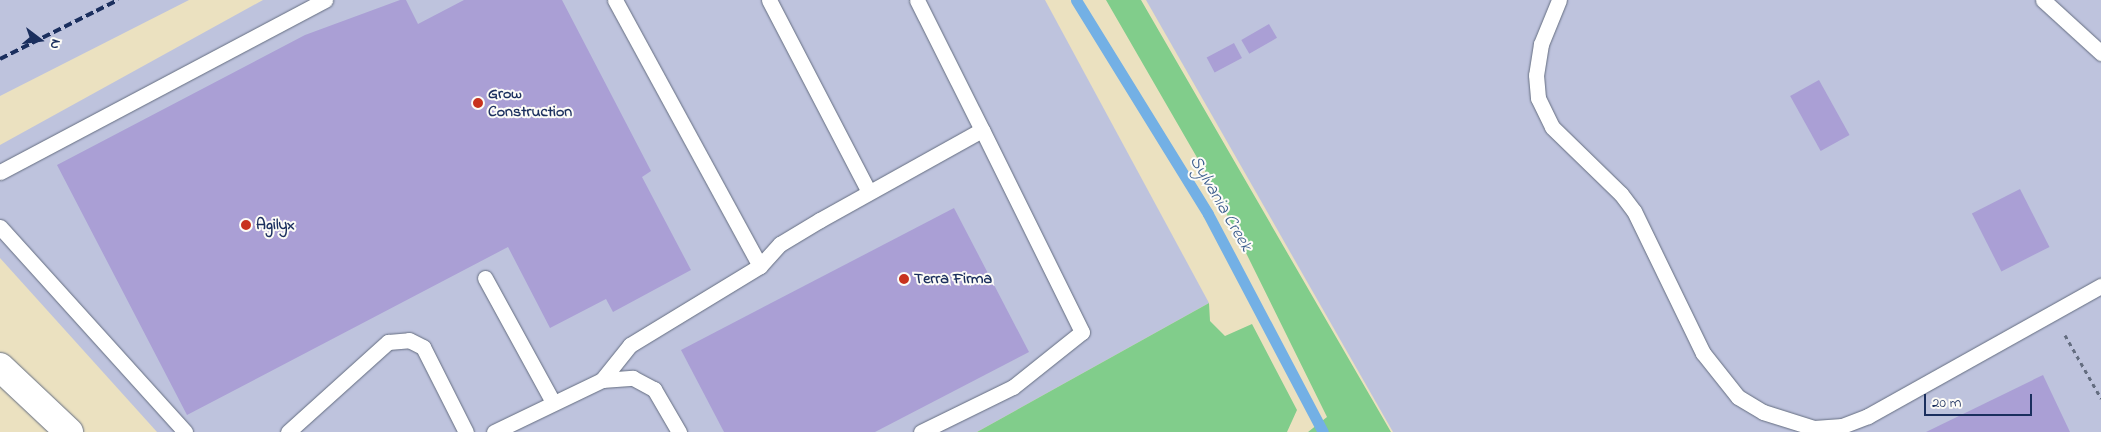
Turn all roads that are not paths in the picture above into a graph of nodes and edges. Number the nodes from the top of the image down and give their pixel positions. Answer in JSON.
{"nodes":[{"id":1,"x":325,"y":0,"type":"edge"},
{"id":2,"x":615,"y":0,"type":"edge"},
{"id":3,"x":769,"y":0,"type":"edge"},
{"id":4,"x":917,"y":0,"type":"edge"},
{"id":5,"x":1560,"y":0,"type":"edge"},
{"id":6,"x":2043,"y":0,"type":"edge"},
{"id":7,"x":2101,"y":53,"type":"edge"},
{"id":8,"x":982,"y":130,"type":"junction"},
{"id":9,"x":0,"y":172,"type":"edge"},
{"id":10,"x":869,"y":192,"type":"junction"},
{"id":11,"x":0,"y":228,"type":"edge"},
{"id":12,"x":760,"y":266,"type":"junction"},
{"id":13,"x":485,"y":278,"type":"dead end"},
{"id":14,"x":2101,"y":286,"type":"edge"},
{"id":15,"x":2,"y":367,"type":"edge"},
{"id":16,"x":602,"y":380,"type":"junction"},
{"id":17,"x":554,"y":402,"type":"junction"},
{"id":18,"x":69,"y":432,"type":"edge"},
{"id":19,"x":185,"y":432,"type":"edge"},
{"id":20,"x":288,"y":432,"type":"edge"},
{"id":21,"x":466,"y":432,"type":"edge"},
{"id":22,"x":494,"y":432,"type":"edge"},
{"id":23,"x":679,"y":432,"type":"edge"},
{"id":24,"x":921,"y":432,"type":"edge"}],
"edges":[{"from":1,"to":9,"type":"lane"},
{"from":2,"to":12,"type":"lane"},
{"from":3,"to":10,"type":"lane"},
{"from":4,"to":8,"type":"lane"},
{"from":5,"to":14,"type":"lane"},
{"from":6,"to":7,"type":"lane"},
{"from":8,"to":10,"type":"lane"},
{"from":8,"to":24,"type":"lane"},
{"from":10,"to":12,"type":"lane"},
{"from":11,"to":19,"type":"lane"},
{"from":12,"to":16,"type":"lane"},
{"from":13,"to":17,"type":"lane"},
{"from":15,"to":18,"type":"street"},
{"from":16,"to":17,"type":"lane"},
{"from":16,"to":23,"type":"lane"},
{"from":17,"to":22,"type":"lane"},
{"from":20,"to":21,"type":"lane"}]}
